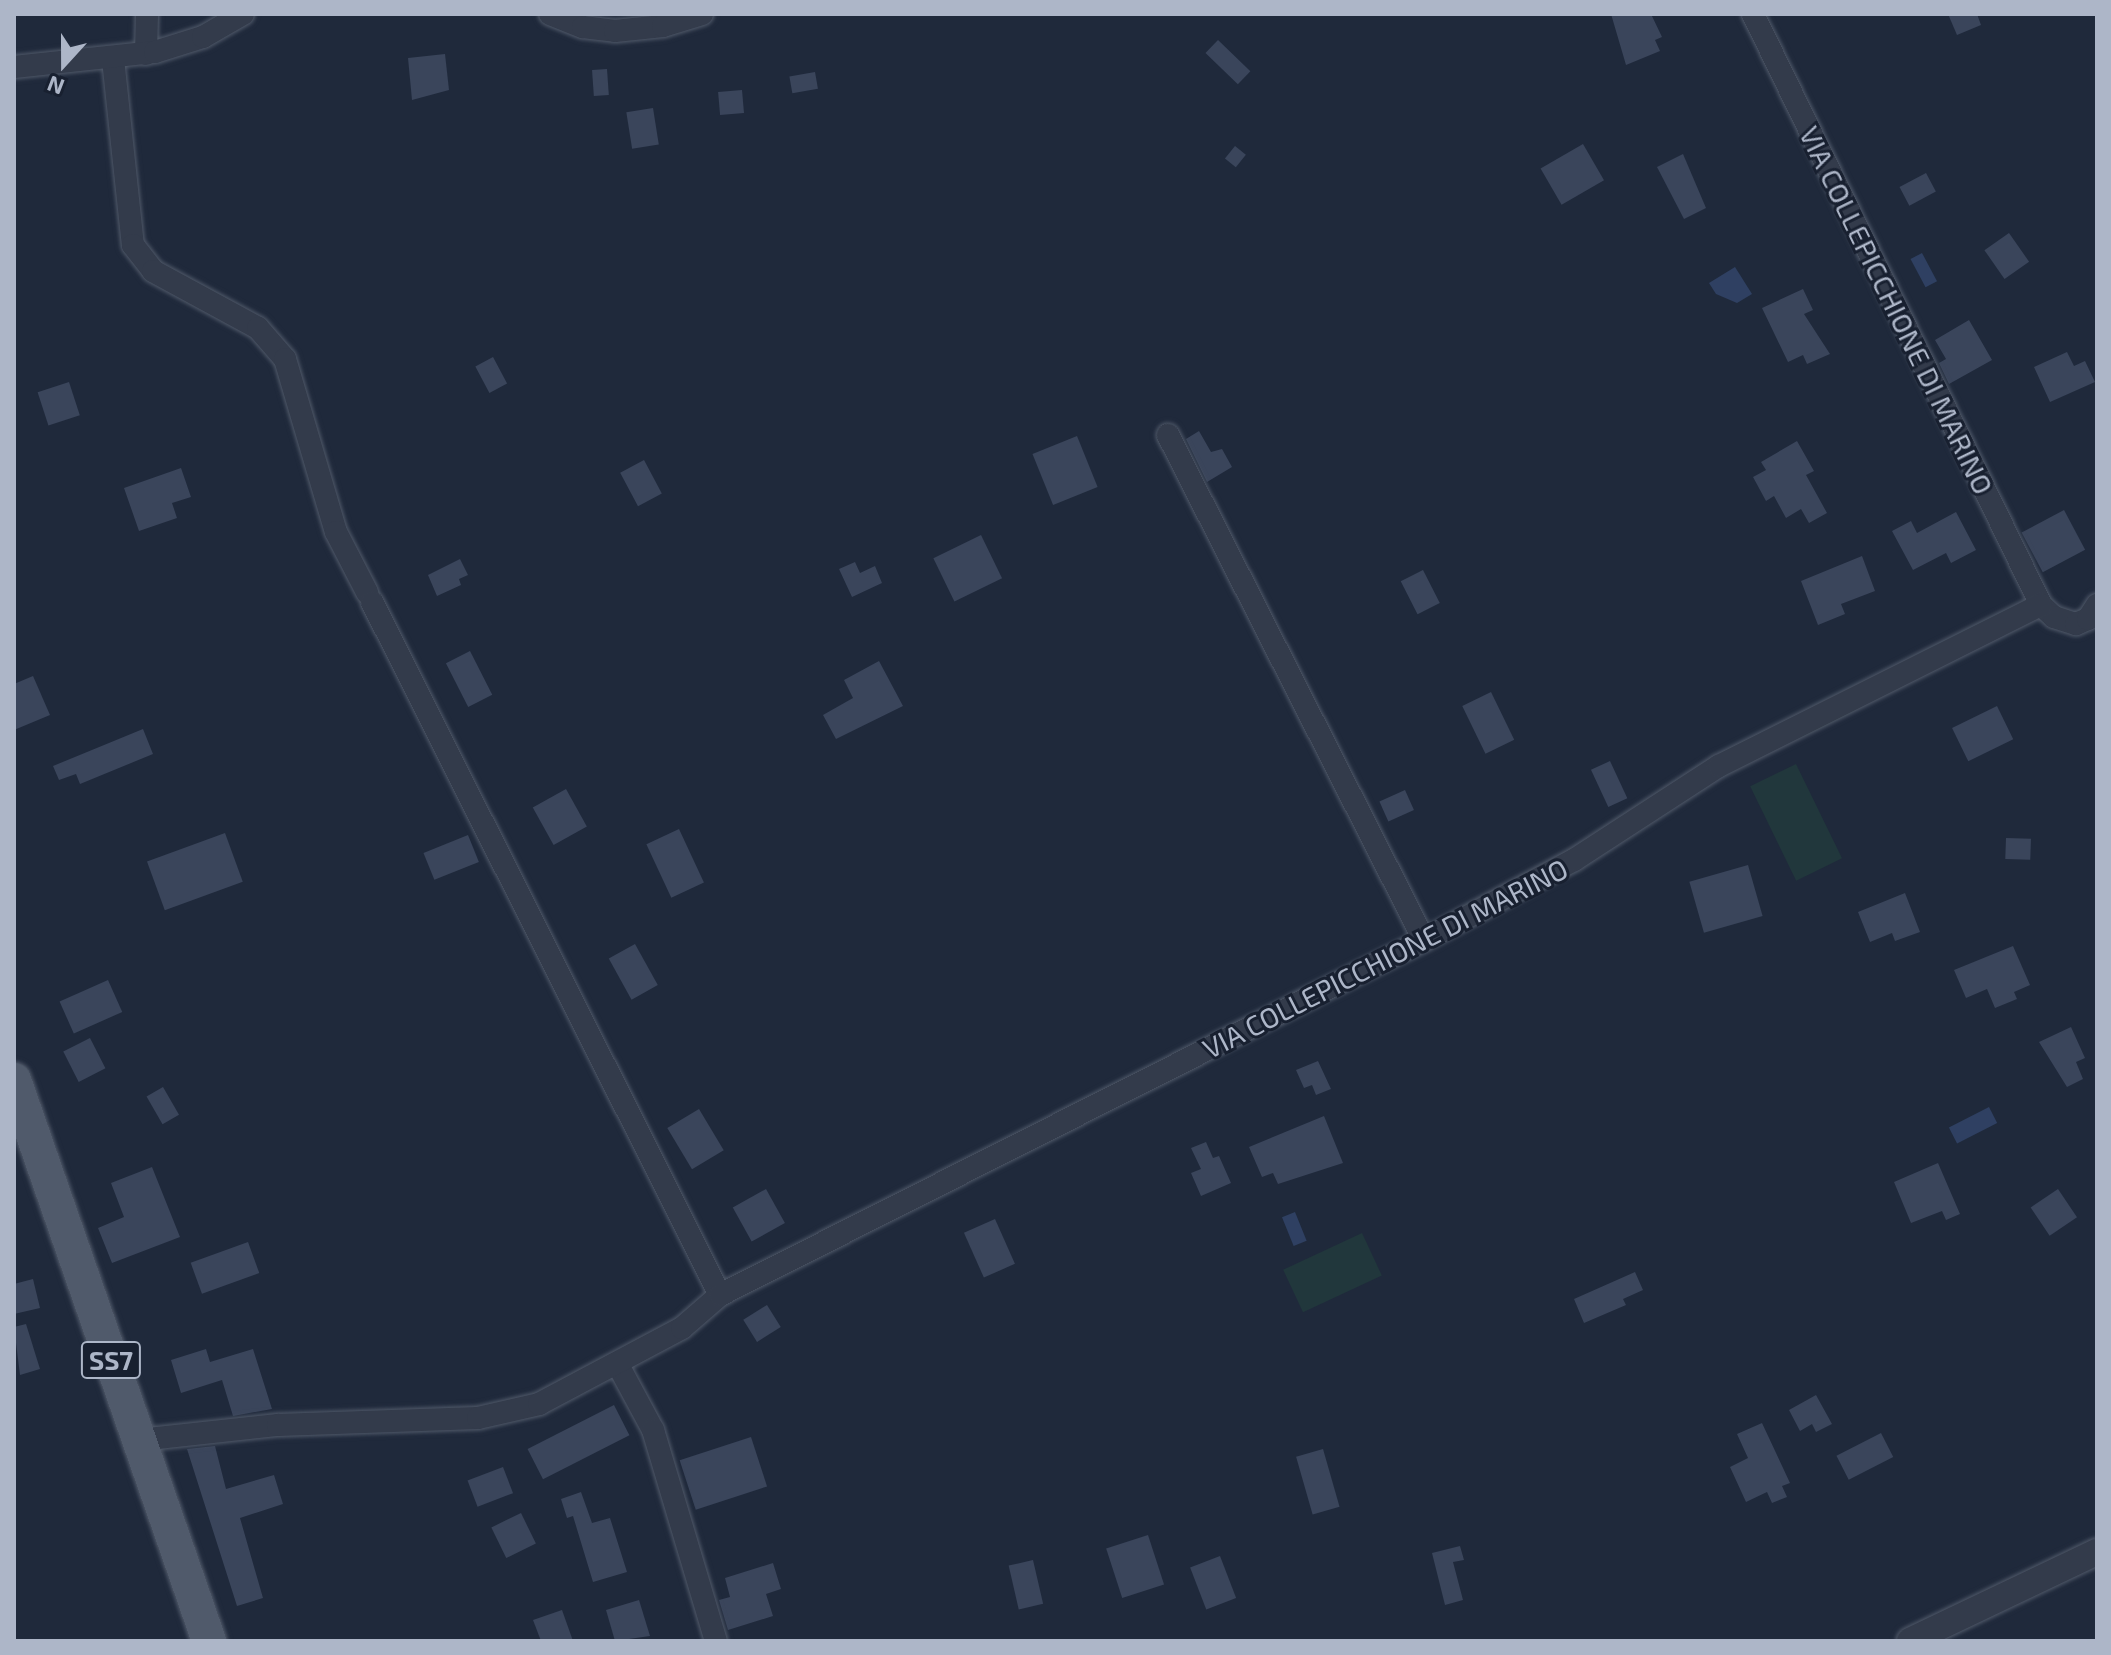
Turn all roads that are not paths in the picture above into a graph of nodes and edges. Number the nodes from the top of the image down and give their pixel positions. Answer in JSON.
{"nodes":[{"id":1,"x":147,"y":14,"type":"edge"},
{"id":2,"x":243,"y":14,"type":"edge"},
{"id":3,"x":550,"y":14,"type":"edge"},
{"id":4,"x":702,"y":14,"type":"edge"},
{"id":5,"x":1753,"y":14,"type":"edge"},
{"id":6,"x":146,"y":54,"type":"junction"},
{"id":7,"x":113,"y":59,"type":"junction"},
{"id":8,"x":14,"y":67,"type":"edge"},
{"id":9,"x":1168,"y":435,"type":"dead end"},
{"id":10,"x":2041,"y":605,"type":"junction"},
{"id":11,"x":2097,"y":605,"type":"edge"},
{"id":12,"x":1424,"y":940,"type":"junction"},
{"id":13,"x":14,"y":1080,"type":"edge"},
{"id":14,"x":720,"y":1295,"type":"junction"},
{"id":15,"x":618,"y":1365,"type":"junction"},
{"id":16,"x":139,"y":1440,"type":"junction"},
{"id":17,"x":2097,"y":1552,"type":"edge"},
{"id":18,"x":209,"y":1641,"type":"edge"},
{"id":19,"x":716,"y":1641,"type":"edge"},
{"id":20,"x":1910,"y":1641,"type":"edge"}],
"edges":[{"from":1,"to":6,"type":"street"},
{"from":2,"to":6,"type":"street"},
{"from":3,"to":4,"type":"street"},
{"from":5,"to":10,"type":"street","name":"VIA COLLEPICCHIONE DI MARINO"},
{"from":6,"to":7,"type":"street"},
{"from":7,"to":8,"type":"street"},
{"from":7,"to":14,"type":"street"},
{"from":9,"to":12,"type":"street"},
{"from":10,"to":11,"type":"street"},
{"from":10,"to":12,"type":"street","name":"VIA COLLEPICCHIONE DI MARINO"},
{"from":12,"to":14,"type":"street","name":"VIA COLLEPICCHIONE DI MARINO"},
{"from":13,"to":16,"type":"main road","number":"SS7"},
{"from":14,"to":15,"type":"street","name":"VIA COLLEPICCHIONE DI MARINO"},
{"from":15,"to":16,"type":"street","name":"VIA COLLEPICCHIONE DI MARINO"},
{"from":15,"to":19,"type":"street"},
{"from":16,"to":18,"type":"main road","number":"SS7"},
{"from":17,"to":20,"type":"street"}]}
